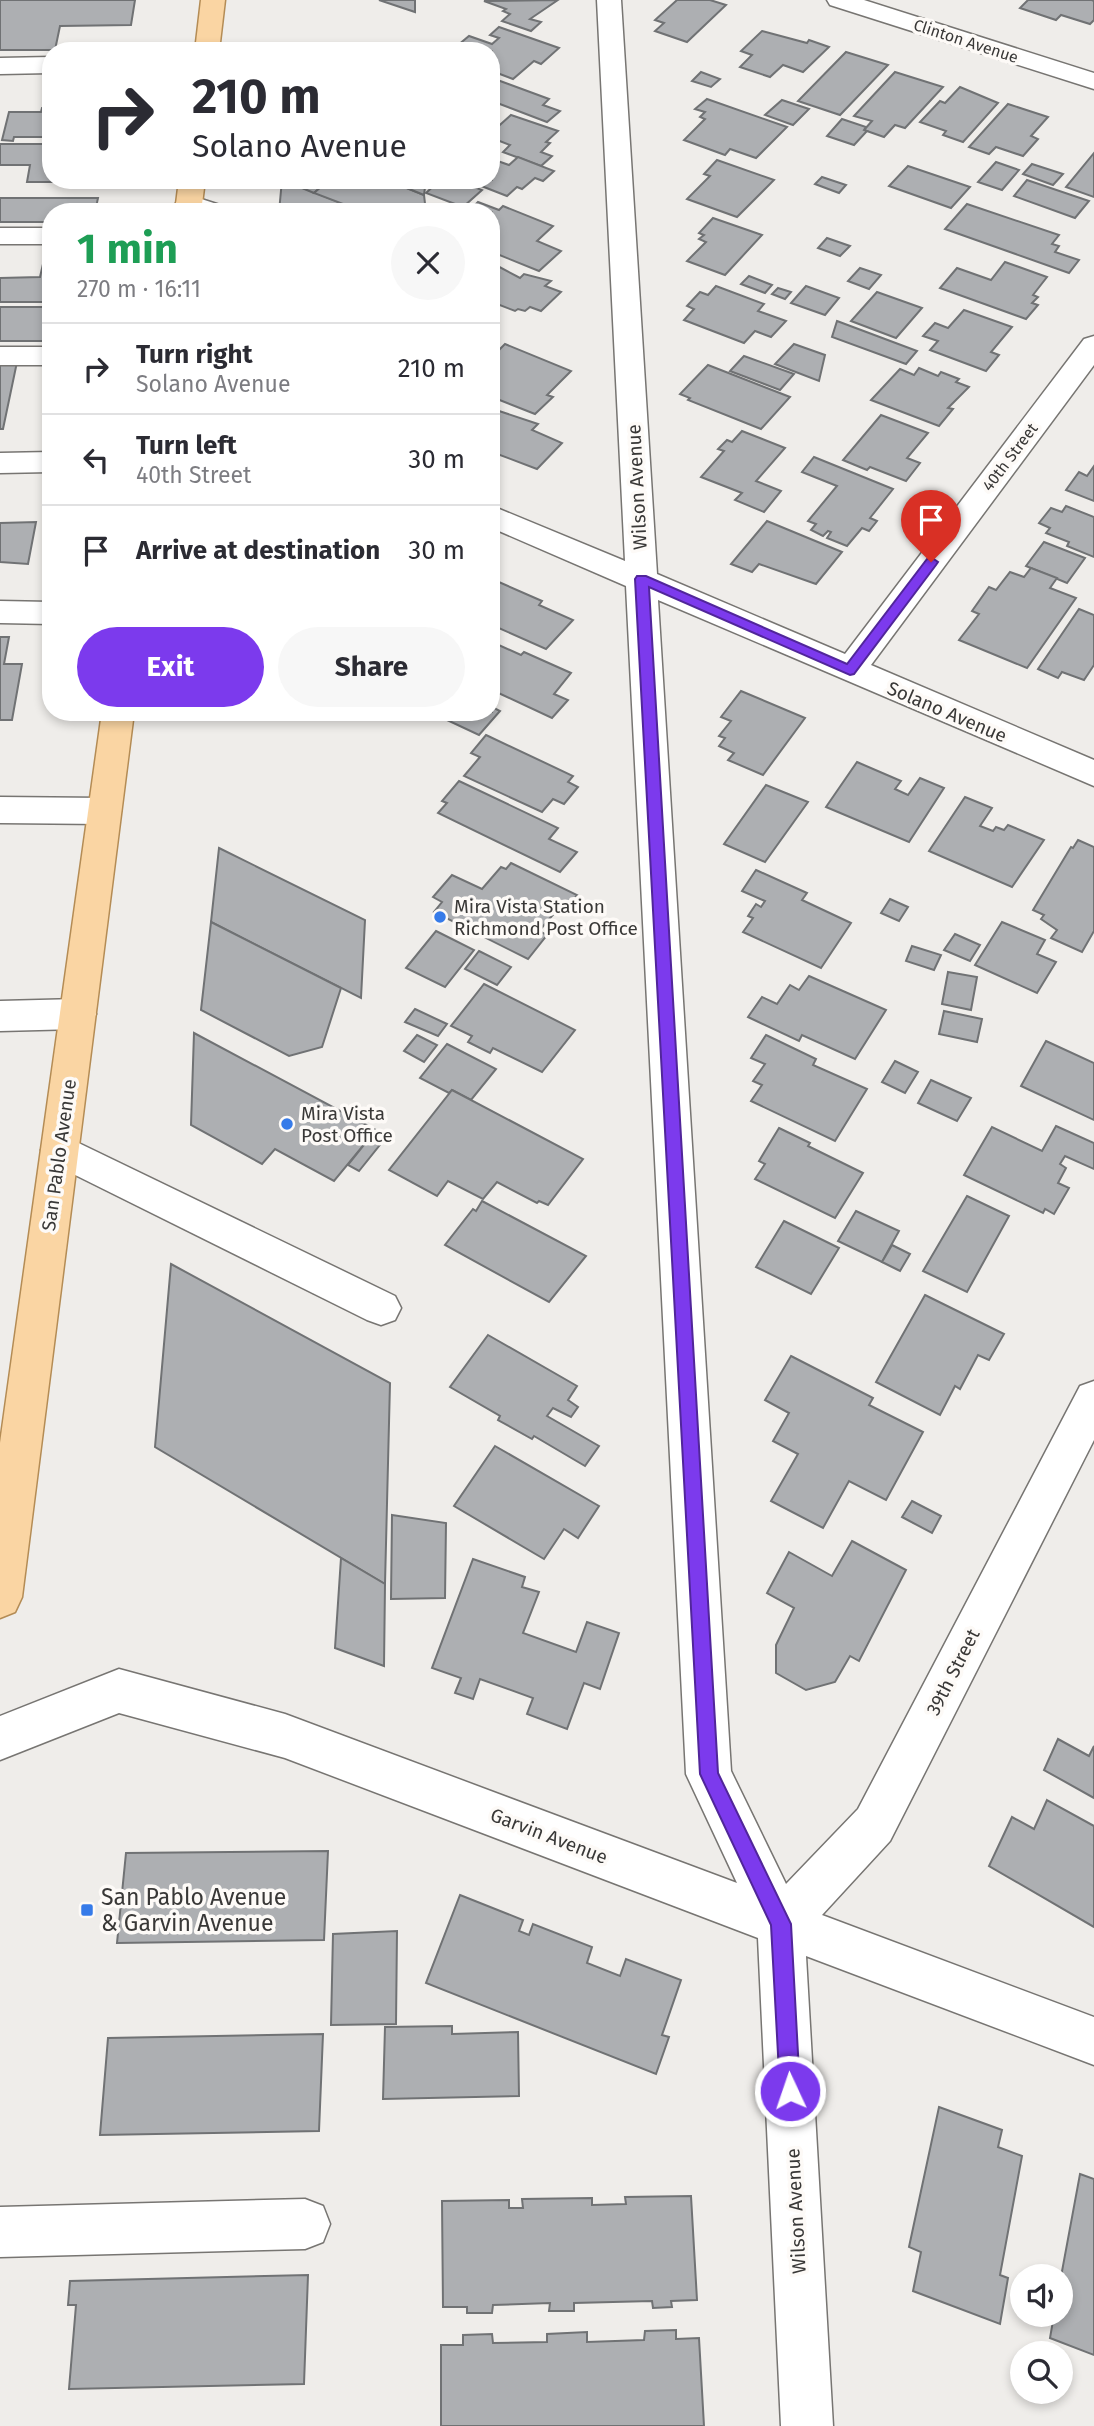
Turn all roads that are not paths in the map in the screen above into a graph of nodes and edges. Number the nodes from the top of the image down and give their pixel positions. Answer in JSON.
{"nodes":[{"id":1,"x":213,"y":0,"type":"edge"},
{"id":2,"x":609,"y":0,"type":"edge"},
{"id":3,"x":839,"y":0,"type":"edge"},
{"id":4,"x":879,"y":6,"type":"edge"},
{"id":5,"x":208,"y":42,"type":"edge"},
{"id":6,"x":0,"y":65,"type":"edge"},
{"id":7,"x":42,"y":65,"type":"edge"},
{"id":8,"x":1094,"y":81,"type":"edge"},
{"id":9,"x":0,"y":236,"type":"edge"},
{"id":10,"x":42,"y":236,"type":"edge"},
{"id":11,"x":1094,"y":345,"type":"edge"},
{"id":12,"x":0,"y":356,"type":"edge"},
{"id":13,"x":42,"y":356,"type":"edge"},
{"id":14,"x":42,"y":462,"type":"edge"},
{"id":15,"x":0,"y":463,"type":"edge"},
{"id":16,"x":500,"y":519,"type":"edge"},
{"id":17,"x":642,"y":579,"type":"junction"},
{"id":18,"x":0,"y":612,"type":"edge"},
{"id":19,"x":42,"y":613,"type":"edge"},
{"id":20,"x":850,"y":670,"type":"junction"},
{"id":21,"x":117,"y":721,"type":"edge"},
{"id":22,"x":1094,"y":774,"type":"edge"},
{"id":23,"x":0,"y":810,"type":"edge"},
{"id":24,"x":104,"y":811,"type":"junction"},
{"id":25,"x":78,"y":1014,"type":"junction"},
{"id":26,"x":0,"y":1016,"type":"edge"},
{"id":27,"x":60,"y":1150,"type":"junction"},
{"id":28,"x":382,"y":1308,"type":"dead end"},
{"id":29,"x":1094,"y":1399,"type":"edge"},
{"id":30,"x":1,"y":1590,"type":"edge"},
{"id":31,"x":0,"y":1738,"type":"edge"},
{"id":32,"x":781,"y":1924,"type":"junction"},
{"id":33,"x":1094,"y":2041,"type":"edge"},
{"id":34,"x":305,"y":2224,"type":"dead end"},
{"id":35,"x":0,"y":2232,"type":"edge"},
{"id":36,"x":807,"y":2426,"type":"edge"}],
"edges":[{"from":1,"to":5,"type":"main road"},
{"from":2,"to":17,"type":"street","name":"Wilson Avenue"},
{"from":3,"to":4,"type":"street","name":"Clinton Avenue"},
{"from":4,"to":8,"type":"street","name":"Clinton Avenue"},
{"from":6,"to":7,"type":"street"},
{"from":9,"to":10,"type":"street"},
{"from":11,"to":20,"type":"street","name":"40th Street"},
{"from":12,"to":13,"type":"street"},
{"from":14,"to":15,"type":"street"},
{"from":16,"to":17,"type":"street","name":"Solano Avenue"},
{"from":17,"to":20,"type":"street","name":"Solano Avenue"},
{"from":17,"to":32,"type":"street","name":"Wilson Avenue"},
{"from":18,"to":19,"type":"street"},
{"from":20,"to":22,"type":"street","name":"Solano Avenue"},
{"from":21,"to":24,"type":"main road","name":"San Pablo Avenue"},
{"from":23,"to":24,"type":"street"},
{"from":24,"to":25,"type":"main road","name":"San Pablo Avenue"},
{"from":25,"to":26,"type":"street"},
{"from":25,"to":27,"type":"main road","name":"San Pablo Avenue"},
{"from":27,"to":28,"type":"street"},
{"from":27,"to":30,"type":"main road","name":"San Pablo Avenue"},
{"from":29,"to":32,"type":"street","name":"39th Street"},
{"from":31,"to":32,"type":"street","name":"Garvin Avenue"},
{"from":32,"to":33,"type":"street","name":"Garvin Avenue"},
{"from":32,"to":36,"type":"street","name":"Wilson Avenue"},
{"from":34,"to":35,"type":"street"}]}
